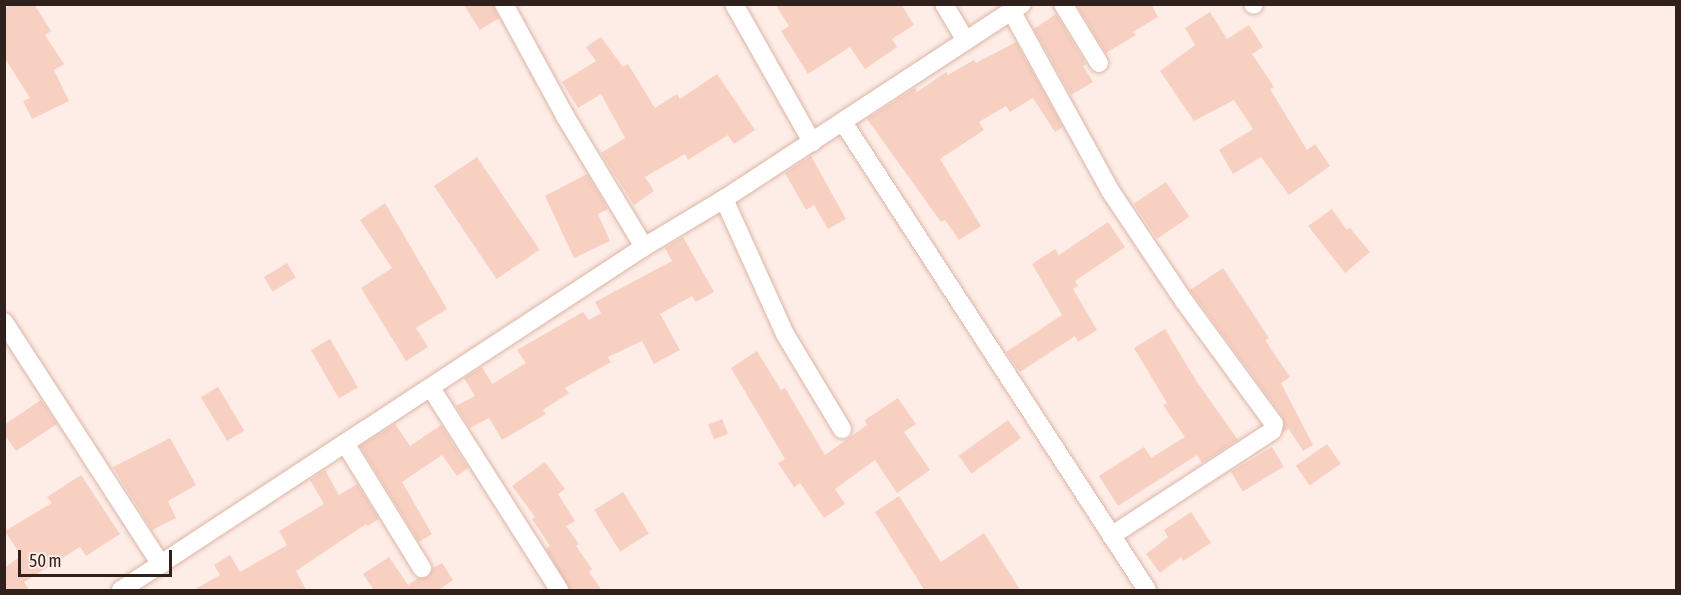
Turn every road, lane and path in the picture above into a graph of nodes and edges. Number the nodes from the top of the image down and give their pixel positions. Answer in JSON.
{"nodes":[{"id":1,"x":504,"y":4,"type":"edge"},
{"id":2,"x":734,"y":4,"type":"edge"},
{"id":3,"x":944,"y":4,"type":"edge"},
{"id":4,"x":1064,"y":4,"type":"edge"},
{"id":5,"x":1017,"y":8,"type":"edge"},
{"id":6,"x":966,"y":41,"type":"junction"},
{"id":7,"x":1099,"y":63,"type":"dead end"},
{"id":8,"x":843,"y":122,"type":"junction"},
{"id":9,"x":812,"y":142,"type":"junction"},
{"id":10,"x":724,"y":199,"type":"junction"},
{"id":11,"x":644,"y":247,"type":"junction"},
{"id":12,"x":4,"y":322,"type":"edge"},
{"id":13,"x":431,"y":388,"type":"junction"},
{"id":14,"x":842,"y":429,"type":"dead end"},
{"id":15,"x":345,"y":443,"type":"junction"},
{"id":16,"x":1111,"y":536,"type":"junction"},
{"id":17,"x":161,"y":565,"type":"junction"},
{"id":18,"x":422,"y":568,"type":"dead end"},
{"id":19,"x":121,"y":591,"type":"edge"},
{"id":20,"x":559,"y":591,"type":"edge"},
{"id":21,"x":1147,"y":591,"type":"edge"}],
"edges":[{"from":1,"to":11,"type":"street"},
{"from":2,"to":9,"type":"street"},
{"from":3,"to":6,"type":"street"},
{"from":4,"to":7,"type":"street"},
{"from":5,"to":6,"type":"street"},
{"from":5,"to":16,"type":"street"},
{"from":6,"to":8,"type":"street"},
{"from":8,"to":9,"type":"street"},
{"from":8,"to":16,"type":"street"},
{"from":9,"to":10,"type":"street"},
{"from":10,"to":11,"type":"street"},
{"from":10,"to":14,"type":"street"},
{"from":11,"to":13,"type":"street"},
{"from":12,"to":17,"type":"street"},
{"from":13,"to":15,"type":"street"},
{"from":13,"to":20,"type":"street"},
{"from":15,"to":17,"type":"street"},
{"from":15,"to":18,"type":"street"},
{"from":16,"to":21,"type":"street"},
{"from":17,"to":19,"type":"street"}]}
